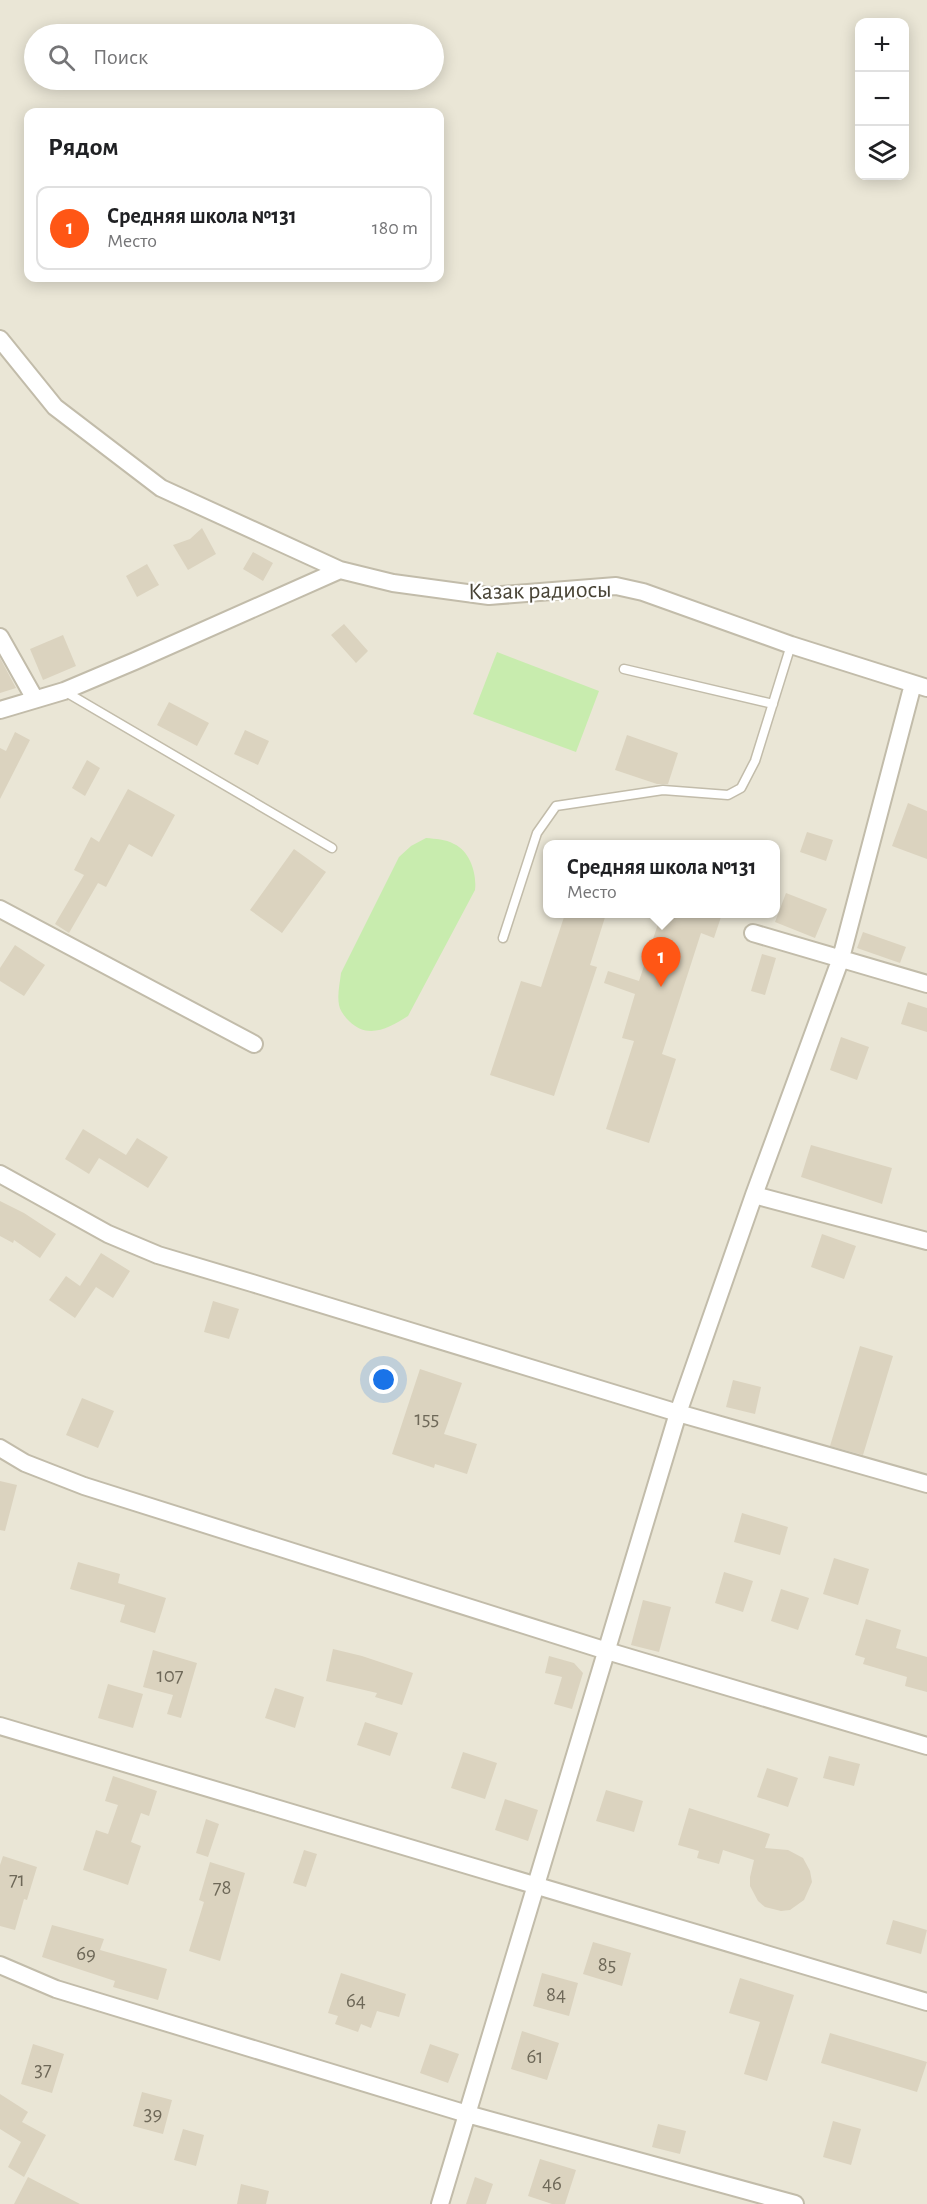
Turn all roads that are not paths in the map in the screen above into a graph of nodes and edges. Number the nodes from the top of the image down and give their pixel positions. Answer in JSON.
{"nodes":[{"id":1,"x":0,"y":339,"type":"edge"},
{"id":2,"x":340,"y":570,"type":"junction"},
{"id":3,"x":0,"y":637,"type":"edge"},
{"id":4,"x":791,"y":645,"type":"junction"},
{"id":5,"x":624,"y":669,"type":"dead end"},
{"id":6,"x":920,"y":686,"type":"edge"},
{"id":7,"x":64,"y":691,"type":"junction"},
{"id":8,"x":35,"y":699,"type":"junction"},
{"id":9,"x":773,"y":704,"type":"junction"},
{"id":10,"x":0,"y":710,"type":"edge"},
{"id":11,"x":332,"y":848,"type":"dead end"},
{"id":12,"x":0,"y":909,"type":"edge"},
{"id":13,"x":753,"y":933,"type":"dead end"},
{"id":14,"x":503,"y":938,"type":"dead end"},
{"id":15,"x":841,"y":958,"type":"junction"},
{"id":16,"x":927,"y":984,"type":"edge"},
{"id":17,"x":254,"y":1044,"type":"dead end"},
{"id":18,"x":0,"y":1174,"type":"edge"},
{"id":19,"x":754,"y":1195,"type":"junction"},
{"id":20,"x":927,"y":1241,"type":"edge"},
{"id":21,"x":678,"y":1413,"type":"junction"},
{"id":22,"x":0,"y":1448,"type":"edge"},
{"id":23,"x":927,"y":1484,"type":"edge"},
{"id":24,"x":607,"y":1651,"type":"junction"},
{"id":25,"x":0,"y":1726,"type":"edge"},
{"id":26,"x":927,"y":1746,"type":"edge"},
{"id":27,"x":536,"y":1885,"type":"junction"},
{"id":28,"x":0,"y":1965,"type":"edge"},
{"id":29,"x":927,"y":2002,"type":"edge"},
{"id":30,"x":466,"y":2114,"type":"junction"},
{"id":31,"x":440,"y":2204,"type":"edge"},
{"id":32,"x":795,"y":2204,"type":"edge"}],
"edges":[{"from":1,"to":2,"type":"street","name":"Казак радиосы"},
{"from":2,"to":4,"type":"street","name":"Казак радиосы"},
{"from":2,"to":7,"type":"street"},
{"from":3,"to":8,"type":"street"},
{"from":4,"to":6,"type":"street","name":"Казак радиосы"},
{"from":4,"to":9,"type":"lane"},
{"from":5,"to":9,"type":"lane"},
{"from":6,"to":15,"type":"street"},
{"from":7,"to":8,"type":"street"},
{"from":7,"to":11,"type":"lane"},
{"from":8,"to":10,"type":"street"},
{"from":9,"to":14,"type":"lane"},
{"from":12,"to":17,"type":"street"},
{"from":13,"to":15,"type":"street"},
{"from":15,"to":16,"type":"street"},
{"from":15,"to":19,"type":"street"},
{"from":18,"to":21,"type":"street"},
{"from":19,"to":20,"type":"street"},
{"from":19,"to":21,"type":"street"},
{"from":21,"to":23,"type":"street"},
{"from":21,"to":24,"type":"street"},
{"from":22,"to":24,"type":"street"},
{"from":24,"to":26,"type":"street"},
{"from":24,"to":27,"type":"street"},
{"from":25,"to":27,"type":"street"},
{"from":27,"to":29,"type":"street"},
{"from":27,"to":30,"type":"street"},
{"from":28,"to":30,"type":"street"},
{"from":30,"to":31,"type":"street"},
{"from":30,"to":32,"type":"street"}]}
